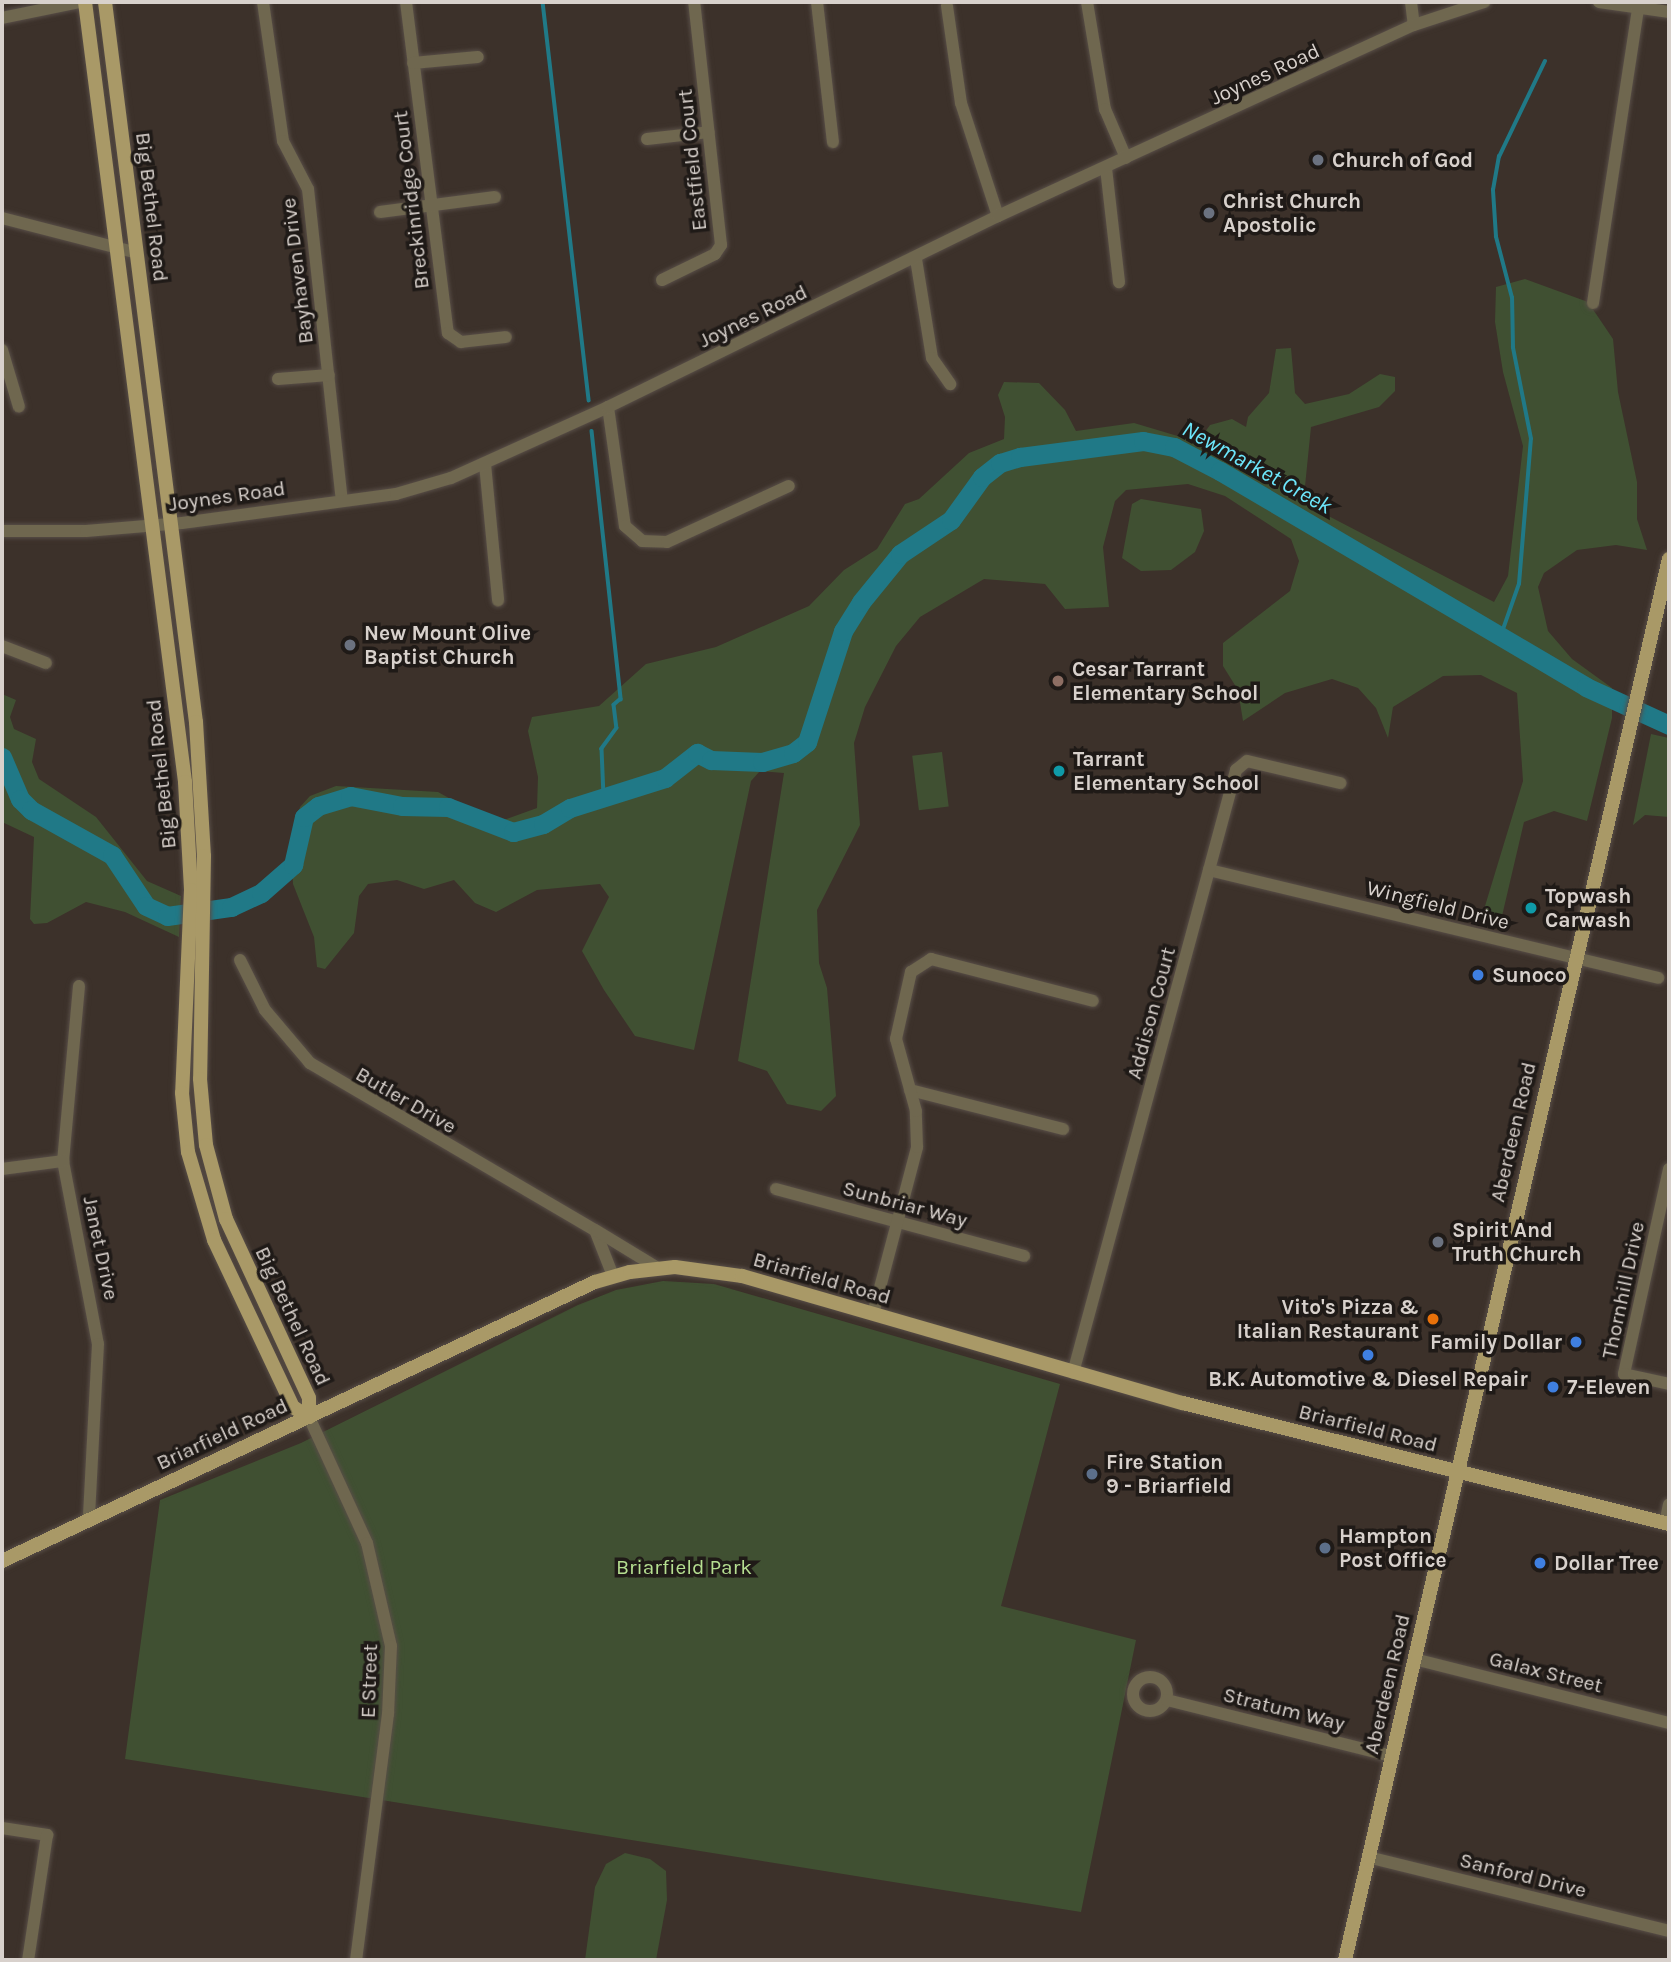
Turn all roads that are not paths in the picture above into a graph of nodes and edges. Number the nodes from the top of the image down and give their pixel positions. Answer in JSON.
{"nodes":[{"id":1,"x":79,"y":2,"type":"edge"},
{"id":2,"x":85,"y":2,"type":"edge"},
{"id":3,"x":104,"y":2,"type":"edge"},
{"id":4,"x":263,"y":2,"type":"edge"},
{"id":5,"x":406,"y":2,"type":"edge"},
{"id":6,"x":694,"y":2,"type":"edge"},
{"id":7,"x":817,"y":2,"type":"edge"},
{"id":8,"x":1087,"y":2,"type":"edge"},
{"id":9,"x":1411,"y":2,"type":"edge"},
{"id":10,"x":1484,"y":2,"type":"edge"},
{"id":11,"x":1598,"y":2,"type":"edge"},
{"id":12,"x":1638,"y":5,"type":"edge"},
{"id":13,"x":947,"y":6,"type":"dead end"},
{"id":14,"x":1669,"y":12,"type":"edge"},
{"id":15,"x":2,"y":18,"type":"edge"},
{"id":16,"x":1414,"y":24,"type":"junction"},
{"id":17,"x":478,"y":57,"type":"dead end"},
{"id":18,"x":414,"y":63,"type":"junction"},
{"id":19,"x":709,"y":132,"type":"junction"},
{"id":20,"x":647,"y":139,"type":"dead end"},
{"id":21,"x":833,"y":142,"type":"dead end"},
{"id":22,"x":1126,"y":158,"type":"junction"},
{"id":23,"x":1106,"y":168,"type":"junction"},
{"id":24,"x":495,"y":197,"type":"dead end"},
{"id":25,"x":431,"y":206,"type":"junction"},
{"id":26,"x":380,"y":212,"type":"dead end"},
{"id":27,"x":998,"y":216,"type":"junction"},
{"id":28,"x":2,"y":218,"type":"edge"},
{"id":29,"x":118,"y":248,"type":"junction"},
{"id":30,"x":136,"y":253,"type":"junction"},
{"id":31,"x":916,"y":259,"type":"junction"},
{"id":32,"x":662,"y":280,"type":"dead end"},
{"id":33,"x":1119,"y":282,"type":"dead end"},
{"id":34,"x":1593,"y":303,"type":"dead end"},
{"id":35,"x":506,"y":337,"type":"dead end"},
{"id":36,"x":2,"y":350,"type":"edge"},
{"id":37,"x":329,"y":374,"type":"junction"},
{"id":38,"x":278,"y":379,"type":"dead end"},
{"id":39,"x":950,"y":384,"type":"dead end"},
{"id":40,"x":19,"y":407,"type":"dead end"},
{"id":41,"x":608,"y":407,"type":"junction"},
{"id":42,"x":485,"y":464,"type":"junction"},
{"id":43,"x":789,"y":486,"type":"dead end"},
{"id":44,"x":342,"y":500,"type":"junction"},
{"id":45,"x":171,"y":524,"type":"junction"},
{"id":46,"x":155,"y":525,"type":"junction"},
{"id":47,"x":2,"y":531,"type":"edge"},
{"id":48,"x":1669,"y":559,"type":"edge"},
{"id":49,"x":498,"y":600,"type":"dead end"},
{"id":50,"x":2,"y":646,"type":"edge"},
{"id":51,"x":46,"y":663,"type":"dead end"},
{"id":52,"x":1340,"y":783,"type":"dead end"},
{"id":53,"x":1209,"y":870,"type":"junction"},
{"id":54,"x":197,"y":890,"type":"junction"},
{"id":55,"x":1575,"y":958,"type":"junction"},
{"id":56,"x":240,"y":960,"type":"dead end"},
{"id":57,"x":1658,"y":978,"type":"dead end"},
{"id":58,"x":79,"y":986,"type":"dead end"},
{"id":59,"x":1093,"y":1001,"type":"dead end"},
{"id":60,"x":910,"y":1090,"type":"junction"},
{"id":61,"x":1063,"y":1129,"type":"dead end"},
{"id":62,"x":63,"y":1161,"type":"junction"},
{"id":63,"x":2,"y":1168,"type":"edge"},
{"id":64,"x":1669,"y":1169,"type":"edge"},
{"id":65,"x":776,"y":1189,"type":"dead end"},
{"id":66,"x":898,"y":1222,"type":"junction"},
{"id":67,"x":595,"y":1230,"type":"junction"},
{"id":68,"x":1024,"y":1256,"type":"dead end"},
{"id":69,"x":656,"y":1267,"type":"junction"},
{"id":70,"x":613,"y":1276,"type":"junction"},
{"id":71,"x":873,"y":1314,"type":"junction"},
{"id":72,"x":1073,"y":1373,"type":"junction"},
{"id":73,"x":1669,"y":1384,"type":"edge"},
{"id":74,"x":309,"y":1417,"type":"junction"},
{"id":75,"x":1458,"y":1472,"type":"junction"},
{"id":76,"x":1669,"y":1504,"type":"edge"},
{"id":77,"x":89,"y":1518,"type":"junction"},
{"id":78,"x":1667,"y":1523,"type":"edge"},
{"id":79,"x":2,"y":1561,"type":"edge"},
{"id":80,"x":1414,"y":1660,"type":"junction"},
{"id":81,"x":1167,"y":1700,"type":"dead end"},
{"id":82,"x":1669,"y":1723,"type":"edge"},
{"id":83,"x":1392,"y":1756,"type":"junction"},
{"id":84,"x":2,"y":1828,"type":"edge"},
{"id":85,"x":1368,"y":1857,"type":"junction"},
{"id":86,"x":1669,"y":1931,"type":"edge"},
{"id":87,"x":28,"y":1960,"type":"edge"},
{"id":88,"x":356,"y":1960,"type":"edge"},
{"id":89,"x":1345,"y":1960,"type":"edge"}],
"edges":[{"from":1,"to":15,"type":"street"},
{"from":2,"to":29,"type":"main road","name":"Big Bethel Road"},
{"from":3,"to":30,"type":"main road","name":"Big Bethel Road"},
{"from":4,"to":37,"type":"street","name":"Bayhaven Drive"},
{"from":5,"to":18,"type":"street","name":"Breckinridge Court"},
{"from":6,"to":19,"type":"street","name":"Eastfield Court"},
{"from":7,"to":21,"type":"street"},
{"from":8,"to":22,"type":"street"},
{"from":9,"to":16,"type":"street"},
{"from":10,"to":16,"type":"street","name":"Joynes Road"},
{"from":11,"to":12,"type":"street"},
{"from":12,"to":14,"type":"street"},
{"from":12,"to":34,"type":"street"},
{"from":13,"to":27,"type":"street"},
{"from":16,"to":22,"type":"street","name":"Joynes Road"},
{"from":17,"to":18,"type":"street"},
{"from":18,"to":25,"type":"street","name":"Breckinridge Court"},
{"from":19,"to":20,"type":"street"},
{"from":19,"to":32,"type":"street","name":"Eastfield Court"},
{"from":22,"to":23,"type":"street","name":"Joynes Road"},
{"from":23,"to":27,"type":"street","name":"Joynes Road"},
{"from":23,"to":33,"type":"street"},
{"from":24,"to":25,"type":"street"},
{"from":25,"to":26,"type":"street"},
{"from":25,"to":35,"type":"street","name":"Breckinridge Court"},
{"from":27,"to":31,"type":"street","name":"Joynes Road"},
{"from":28,"to":29,"type":"street"},
{"from":29,"to":30,"type":"street"},
{"from":29,"to":46,"type":"main road","name":"Big Bethel Road"},
{"from":30,"to":45,"type":"main road","name":"Big Bethel Road"},
{"from":31,"to":39,"type":"street"},
{"from":31,"to":41,"type":"street","name":"Joynes Road"},
{"from":36,"to":40,"type":"street"},
{"from":37,"to":38,"type":"street"},
{"from":37,"to":44,"type":"street","name":"Bayhaven Drive"},
{"from":41,"to":42,"type":"street","name":"Joynes Road"},
{"from":41,"to":43,"type":"street"},
{"from":42,"to":44,"type":"street","name":"Joynes Road"},
{"from":42,"to":49,"type":"street"},
{"from":44,"to":45,"type":"street","name":"Joynes Road"},
{"from":45,"to":46,"type":"street","name":"Joynes Road"},
{"from":45,"to":54,"type":"main road","name":"Big Bethel Road"},
{"from":46,"to":47,"type":"street","name":"Joynes Road"},
{"from":46,"to":54,"type":"main road","name":"Big Bethel Road"},
{"from":48,"to":55,"type":"main road","name":"Aberdeen Road"},
{"from":50,"to":51,"type":"street"},
{"from":52,"to":53,"type":"street","name":"Addison Court"},
{"from":53,"to":55,"type":"street","name":"Wingfield Drive"},
{"from":53,"to":72,"type":"street","name":"Addison Court"},
{"from":54,"to":74,"type":"main road","name":"Big Bethel Road"},
{"from":55,"to":57,"type":"street","name":"Wingfield Drive"},
{"from":55,"to":75,"type":"main road","name":"Aberdeen Road"},
{"from":56,"to":67,"type":"street","name":"Butler Drive"},
{"from":58,"to":62,"type":"street","name":"Janet Drive"},
{"from":59,"to":60,"type":"street"},
{"from":60,"to":61,"type":"street"},
{"from":60,"to":66,"type":"street"},
{"from":62,"to":63,"type":"street"},
{"from":62,"to":77,"type":"street","name":"Janet Drive"},
{"from":64,"to":73,"type":"street","name":"Thornhill Drive"},
{"from":65,"to":66,"type":"street","name":"Sunbriar Way"},
{"from":66,"to":68,"type":"street","name":"Sunbriar Way"},
{"from":66,"to":71,"type":"street"},
{"from":67,"to":69,"type":"street","name":"Butler Drive"},
{"from":67,"to":70,"type":"street"},
{"from":69,"to":70,"type":"main road","name":"Briarfield Road"},
{"from":69,"to":71,"type":"main road","name":"Briarfield Road"},
{"from":70,"to":74,"type":"main road","name":"Briarfield Road"},
{"from":71,"to":72,"type":"main road","name":"Briarfield Road"},
{"from":72,"to":75,"type":"main road","name":"Briarfield Road"},
{"from":74,"to":77,"type":"main road","name":"Briarfield Road"},
{"from":74,"to":88,"type":"street","name":"E Street"},
{"from":75,"to":78,"type":"main road","name":"Briarfield Road"},
{"from":75,"to":80,"type":"main road","name":"Aberdeen Road"},
{"from":76,"to":78,"type":"street"},
{"from":77,"to":79,"type":"main road","name":"Briarfield Road"},
{"from":80,"to":82,"type":"street","name":"Galax Street"},
{"from":80,"to":83,"type":"main road","name":"Aberdeen Road"},
{"from":81,"to":83,"type":"street","name":"Stratum Way"},
{"from":83,"to":85,"type":"main road","name":"Aberdeen Road"},
{"from":84,"to":87,"type":"street"},
{"from":85,"to":86,"type":"street","name":"Sanford Drive"},
{"from":85,"to":89,"type":"main road","name":"Aberdeen Road"}]}
